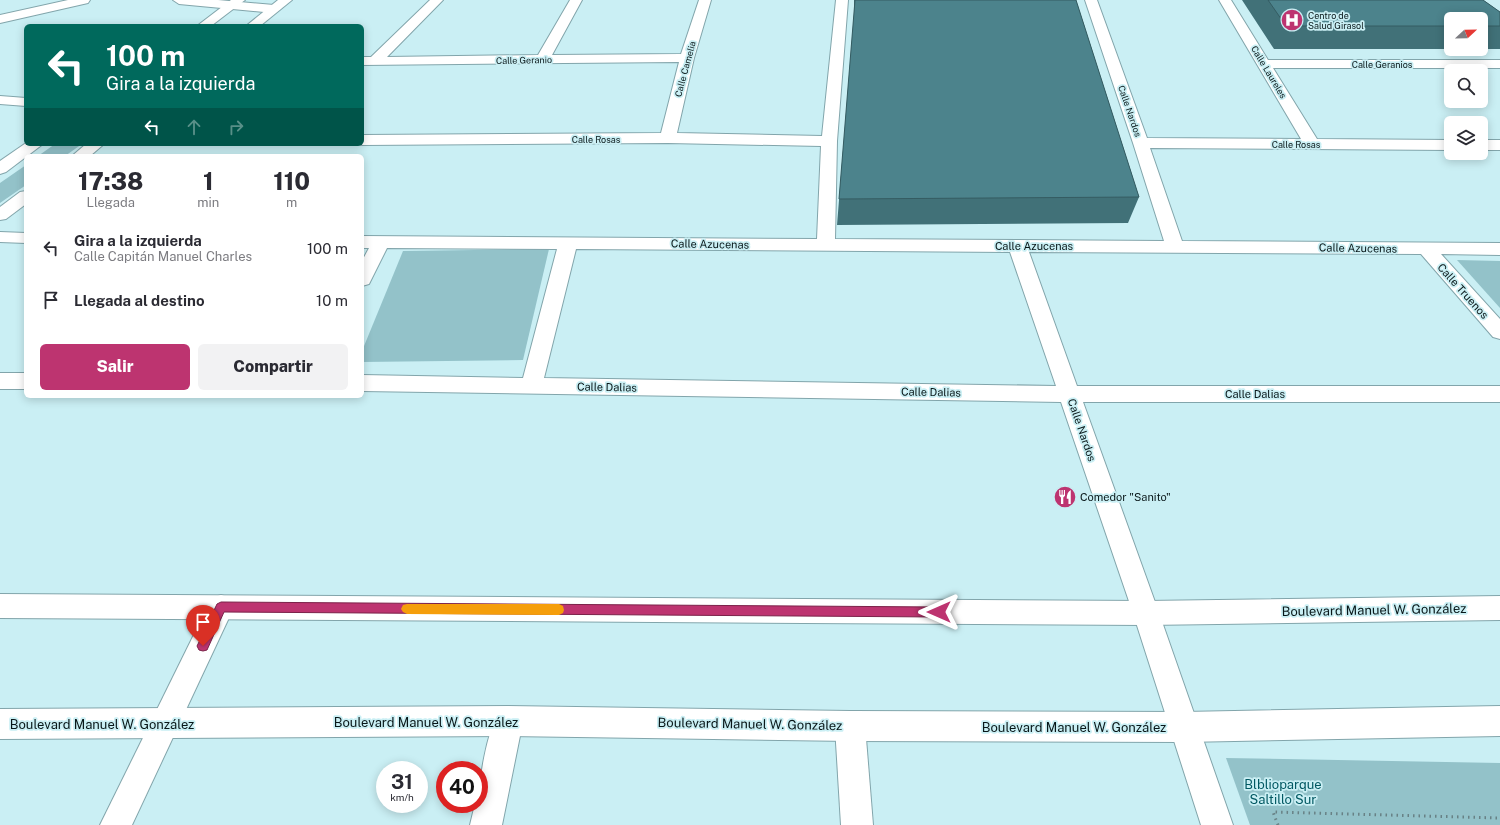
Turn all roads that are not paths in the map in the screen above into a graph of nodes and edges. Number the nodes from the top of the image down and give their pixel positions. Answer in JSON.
{"nodes":[{"id":1,"x":84,"y":0,"type":"edge"},
{"id":2,"x":178,"y":0,"type":"edge"},
{"id":3,"x":286,"y":0,"type":"edge"},
{"id":4,"x":437,"y":0,"type":"edge"},
{"id":5,"x":576,"y":0,"type":"edge"},
{"id":6,"x":706,"y":0,"type":"edge"},
{"id":7,"x":842,"y":0,"type":"edge"},
{"id":8,"x":1091,"y":0,"type":"edge"},
{"id":9,"x":1225,"y":0,"type":"edge"},
{"id":10,"x":236,"y":3,"type":"edge"},
{"id":11,"x":274,"y":9,"type":"junction"},
{"id":12,"x":0,"y":19,"type":"edge"},
{"id":13,"x":206,"y":24,"type":"edge"},
{"id":14,"x":255,"y":24,"type":"edge"},
{"id":15,"x":687,"y":58,"type":"junction"},
{"id":16,"x":542,"y":60,"type":"junction"},
{"id":17,"x":368,"y":61,"type":"edge"},
{"id":18,"x":1264,"y":64,"type":"junction"},
{"id":19,"x":1500,"y":64,"type":"edge"},
{"id":20,"x":0,"y":100,"type":"edge"},
{"id":21,"x":24,"y":102,"type":"edge"},
{"id":22,"x":668,"y":138,"type":"junction"},
{"id":23,"x":364,"y":140,"type":"edge"},
{"id":24,"x":829,"y":141,"type":"junction"},
{"id":25,"x":1141,"y":143,"type":"junction"},
{"id":26,"x":1312,"y":144,"type":"junction"},
{"id":27,"x":1444,"y":145,"type":"edge"},
{"id":28,"x":1488,"y":145,"type":"edge"},
{"id":29,"x":1500,"y":145,"type":"edge"},
{"id":30,"x":33,"y":146,"type":"edge"},
{"id":31,"x":93,"y":146,"type":"edge"},
{"id":32,"x":83,"y":154,"type":"edge"},
{"id":33,"x":0,"y":169,"type":"edge"},
{"id":34,"x":24,"y":197,"type":"edge"},
{"id":35,"x":0,"y":215,"type":"edge"},
{"id":36,"x":0,"y":237,"type":"edge"},
{"id":37,"x":24,"y":238,"type":"edge"},
{"id":38,"x":364,"y":242,"type":"edge"},
{"id":39,"x":380,"y":243,"type":"junction"},
{"id":40,"x":568,"y":243,"type":"junction"},
{"id":41,"x":826,"y":246,"type":"junction"},
{"id":42,"x":1174,"y":246,"type":"junction"},
{"id":43,"x":1018,"y":247,"type":"junction"},
{"id":44,"x":1426,"y":249,"type":"junction"},
{"id":45,"x":1500,"y":249,"type":"edge"},
{"id":46,"x":364,"y":276,"type":"edge"},
{"id":47,"x":1500,"y":332,"type":"edge"},
{"id":48,"x":0,"y":381,"type":"edge"},
{"id":49,"x":24,"y":381,"type":"edge"},
{"id":50,"x":364,"y":383,"type":"edge"},
{"id":51,"x":531,"y":386,"type":"junction"},
{"id":52,"x":1069,"y":394,"type":"junction"},
{"id":53,"x":1500,"y":394,"type":"edge"},
{"id":54,"x":0,"y":606,"type":"edge"},
{"id":55,"x":221,"y":607,"type":"junction"},
{"id":56,"x":1500,"y":608,"type":"edge"},
{"id":57,"x":1146,"y":614,"type":"junction"},
{"id":58,"x":508,"y":721,"type":"junction"},
{"id":59,"x":1500,"y":721,"type":"edge"},
{"id":60,"x":0,"y":724,"type":"edge"},
{"id":61,"x":166,"y":724,"type":"junction"},
{"id":62,"x":850,"y":726,"type":"junction"},
{"id":63,"x":1184,"y":727,"type":"junction"},
{"id":64,"x":116,"y":825,"type":"edge"},
{"id":65,"x":486,"y":825,"type":"edge"},
{"id":66,"x":857,"y":825,"type":"edge"},
{"id":67,"x":1217,"y":825,"type":"edge"}],
"edges":[{"from":1,"to":12,"type":"street"},
{"from":2,"to":10,"type":"street"},
{"from":3,"to":11,"type":"street"},
{"from":4,"to":17,"type":"street"},
{"from":5,"to":16,"type":"street"},
{"from":6,"to":15,"type":"street","name":"Calle Camelia"},
{"from":7,"to":24,"type":"street"},
{"from":8,"to":25,"type":"street","name":"Calle Nardos"},
{"from":9,"to":18,"type":"street","name":"Calle Laureles"},
{"from":10,"to":11,"type":"street"},
{"from":10,"to":13,"type":"street"},
{"from":11,"to":14,"type":"street"},
{"from":15,"to":16,"type":"street","name":"Calle Geranio"},
{"from":15,"to":22,"type":"street","name":"Calle Camelia"},
{"from":16,"to":17,"type":"street","name":"Calle Geranio"},
{"from":18,"to":19,"type":"street","name":"Calle Geranios"},
{"from":18,"to":26,"type":"street","name":"Calle Laureles"},
{"from":20,"to":21,"type":"street"},
{"from":22,"to":23,"type":"street","name":"Calle Rosas"},
{"from":22,"to":24,"type":"street","name":"Calle Rosas"},
{"from":24,"to":41,"type":"street"},
{"from":25,"to":26,"type":"street","name":"Calle Rosas"},
{"from":25,"to":42,"type":"street","name":"Calle Nardos"},
{"from":26,"to":27,"type":"street","name":"Calle Rosas"},
{"from":28,"to":29,"type":"street"},
{"from":30,"to":33,"type":"street"},
{"from":31,"to":32,"type":"street"},
{"from":34,"to":35,"type":"street"},
{"from":36,"to":37,"type":"street"},
{"from":38,"to":39,"type":"street","name":"Calle Azucenas"},
{"from":39,"to":40,"type":"street","name":"Calle Azucenas"},
{"from":39,"to":46,"type":"street"},
{"from":40,"to":41,"type":"street","name":"Calle Azucenas"},
{"from":40,"to":51,"type":"street"},
{"from":41,"to":43,"type":"street","name":"Calle Azucenas"},
{"from":42,"to":43,"type":"street","name":"Calle Azucenas"},
{"from":42,"to":44,"type":"street","name":"Calle Azucenas"},
{"from":43,"to":52,"type":"street","name":"Calle Nardos"},
{"from":44,"to":45,"type":"street","name":"Calle Azucenas"},
{"from":44,"to":47,"type":"street","name":"Calle Truenos"},
{"from":48,"to":49,"type":"street"},
{"from":50,"to":51,"type":"street","name":"Calle Dalias"},
{"from":51,"to":52,"type":"street","name":"Calle Dalias"},
{"from":52,"to":53,"type":"street","name":"Calle Dalias"},
{"from":52,"to":57,"type":"street","name":"Calle Nardos"},
{"from":54,"to":55,"type":"street","name":"Boulevard Manuel W. González"},
{"from":55,"to":57,"type":"street","name":"Boulevard Manuel W. González"},
{"from":55,"to":61,"type":"street"},
{"from":56,"to":57,"type":"street","name":"Boulevard Manuel W. González"},
{"from":57,"to":63,"type":"street","name":"Calle Nardos"},
{"from":58,"to":61,"type":"street","name":"Boulevard Manuel W. González"},
{"from":58,"to":62,"type":"street","name":"Boulevard Manuel W. González"},
{"from":58,"to":65,"type":"street"},
{"from":59,"to":63,"type":"street","name":"Boulevard Manuel W. González"},
{"from":60,"to":61,"type":"street","name":"Boulevard Manuel W. González"},
{"from":61,"to":64,"type":"street"},
{"from":62,"to":63,"type":"street","name":"Boulevard Manuel W. González"},
{"from":62,"to":66,"type":"street"},
{"from":63,"to":67,"type":"street","name":"Calle Nardos"}]}
